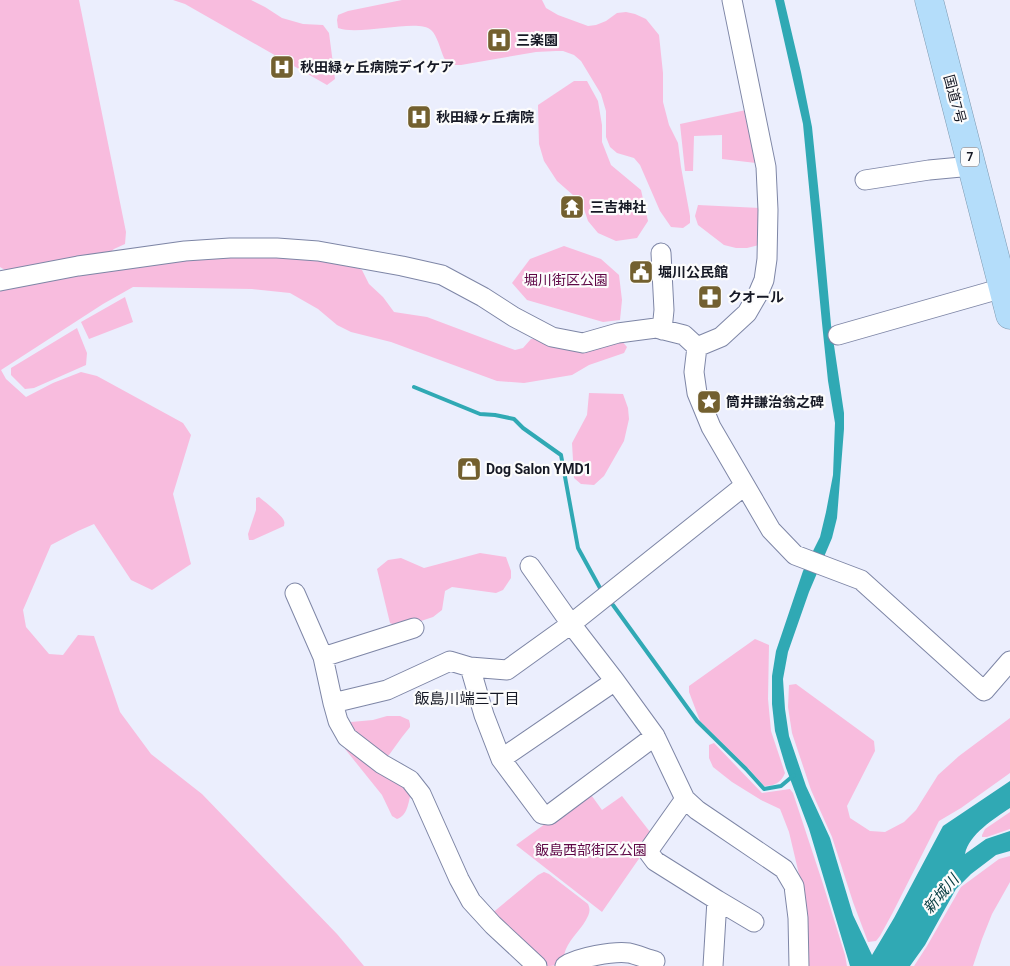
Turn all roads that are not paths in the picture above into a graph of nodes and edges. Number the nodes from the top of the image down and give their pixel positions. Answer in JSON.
{"nodes":[{"id":1,"x":732,"y":0,"type":"edge"},
{"id":2,"x":929,"y":0,"type":"edge"},
{"id":3,"x":972,"y":166,"type":"junction"},
{"id":4,"x":865,"y":180,"type":"dead end"},
{"id":5,"x":661,"y":253,"type":"dead end"},
{"id":6,"x":0,"y":281,"type":"edge"},
{"id":7,"x":1003,"y":288,"type":"junction"},
{"id":8,"x":1010,"y":315,"type":"edge"},
{"id":9,"x":662,"y":330,"type":"junction"},
{"id":10,"x":838,"y":335,"type":"dead end"},
{"id":11,"x":697,"y":346,"type":"junction"},
{"id":12,"x":744,"y":486,"type":"junction"},
{"id":13,"x":530,"y":566,"type":"dead end"},
{"id":14,"x":295,"y":594,"type":"dead end"},
{"id":15,"x":571,"y":624,"type":"junction"},
{"id":16,"x":414,"y":628,"type":"dead end"},
{"id":17,"x":323,"y":657,"type":"junction"},
{"id":18,"x":1010,"y":661,"type":"edge"},
{"id":19,"x":470,"y":667,"type":"junction"},
{"id":20,"x":615,"y":681,"type":"junction"},
{"id":21,"x":333,"y":703,"type":"junction"},
{"id":22,"x":655,"y":736,"type":"junction"},
{"id":23,"x":502,"y":759,"type":"junction"},
{"id":24,"x":685,"y":799,"type":"junction"},
{"id":25,"x":717,"y":900,"type":"junction"},
{"id":26,"x":754,"y":922,"type":"dead end"},
{"id":27,"x":655,"y":961,"type":"dead end"},
{"id":28,"x":537,"y":966,"type":"edge"},
{"id":29,"x":565,"y":966,"type":"edge"},
{"id":30,"x":714,"y":966,"type":"edge"},
{"id":31,"x":800,"y":966,"type":"edge"}],
"edges":[{"from":1,"to":11,"type":"street"},
{"from":2,"to":3,"type":"highway","name":"国道7号","number":"7"},
{"from":3,"to":4,"type":"street"},
{"from":3,"to":7,"type":"highway","name":"国道7号","number":"7"},
{"from":5,"to":9,"type":"street"},
{"from":6,"to":9,"type":"street"},
{"from":7,"to":8,"type":"highway","name":"国道7号","number":"7"},
{"from":7,"to":10,"type":"street"},
{"from":9,"to":11,"type":"street"},
{"from":11,"to":12,"type":"street"},
{"from":12,"to":15,"type":"street"},
{"from":12,"to":18,"type":"street"},
{"from":13,"to":15,"type":"street"},
{"from":14,"to":17,"type":"street"},
{"from":15,"to":19,"type":"street"},
{"from":15,"to":20,"type":"street"},
{"from":16,"to":17,"type":"street"},
{"from":17,"to":21,"type":"street"},
{"from":19,"to":21,"type":"street"},
{"from":19,"to":23,"type":"street"},
{"from":20,"to":22,"type":"street"},
{"from":20,"to":23,"type":"street"},
{"from":21,"to":28,"type":"street"},
{"from":22,"to":23,"type":"street"},
{"from":22,"to":24,"type":"street"},
{"from":24,"to":25,"type":"street"},
{"from":24,"to":31,"type":"street"},
{"from":25,"to":26,"type":"street"},
{"from":25,"to":30,"type":"street"},
{"from":27,"to":29,"type":"street"}]}
